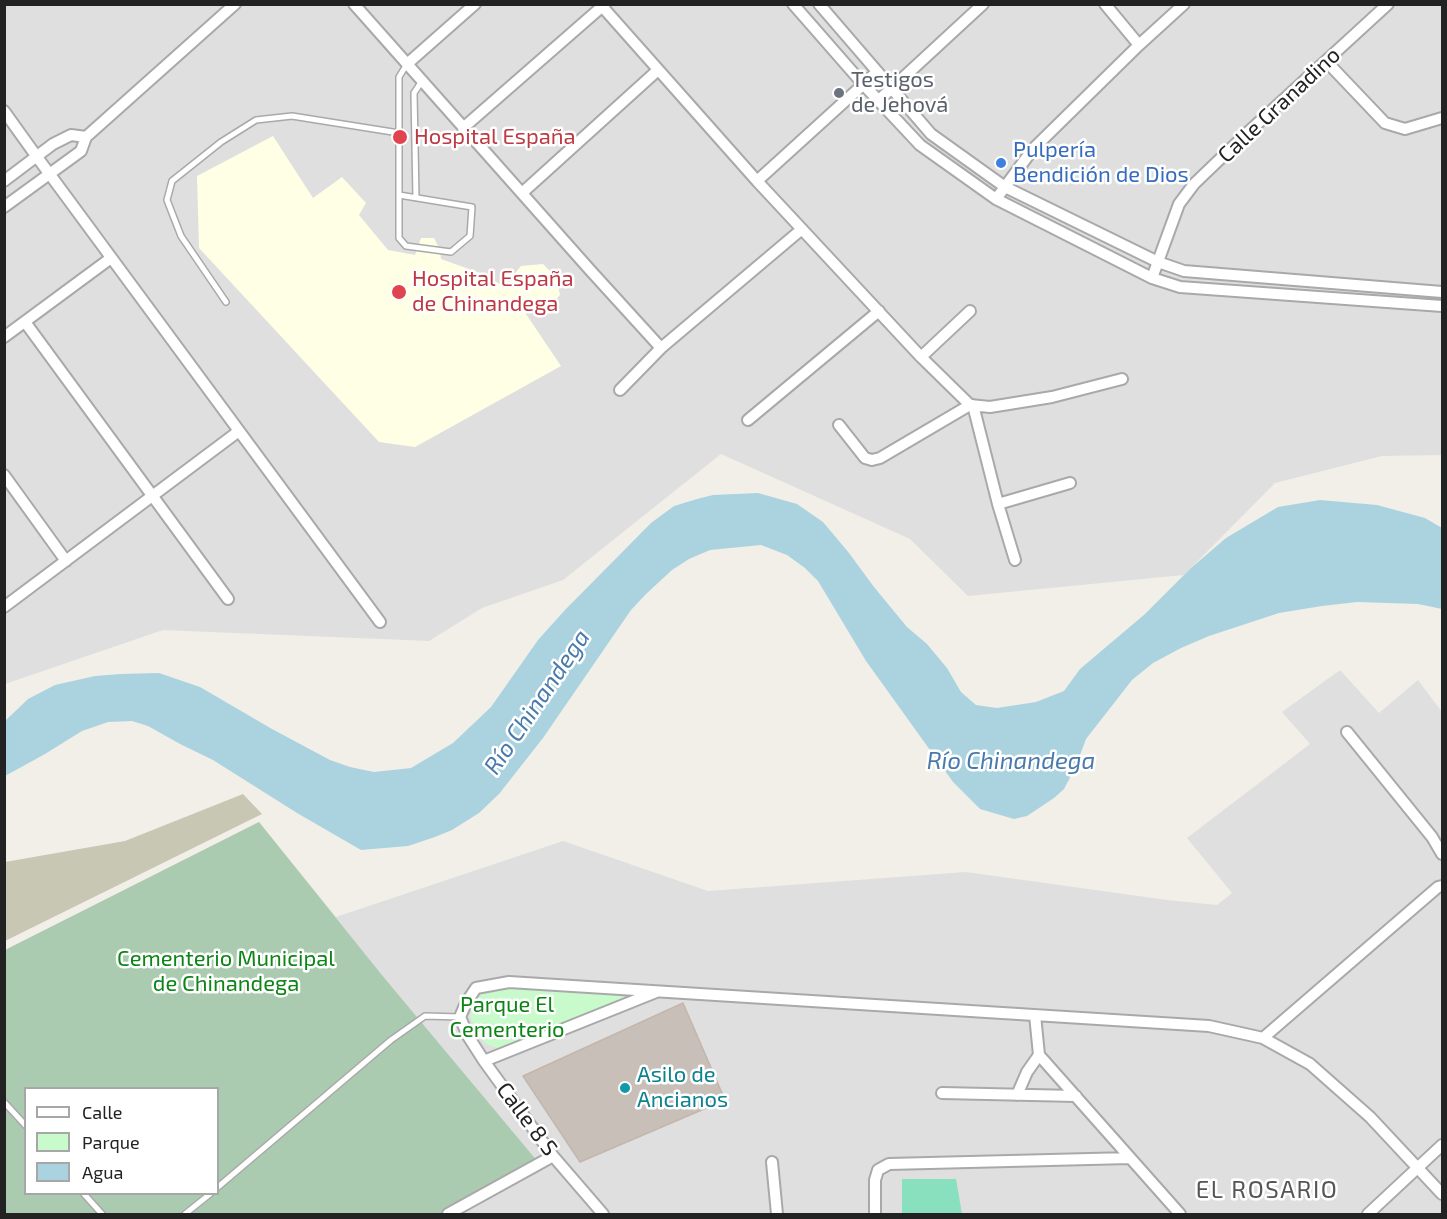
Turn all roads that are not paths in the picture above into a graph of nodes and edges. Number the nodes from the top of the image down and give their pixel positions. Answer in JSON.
{"nodes":[{"id":1,"x":235,"y":4,"type":"edge"},
{"id":2,"x":354,"y":4,"type":"edge"},
{"id":3,"x":475,"y":4,"type":"edge"},
{"id":4,"x":793,"y":4,"type":"edge"},
{"id":5,"x":819,"y":4,"type":"edge"},
{"id":6,"x":983,"y":4,"type":"edge"},
{"id":7,"x":1105,"y":4,"type":"edge"},
{"id":8,"x":1184,"y":4,"type":"edge"},
{"id":9,"x":1388,"y":4,"type":"edge"},
{"id":10,"x":602,"y":5,"type":"edge"},
{"id":11,"x":1139,"y":45,"type":"junction"},
{"id":12,"x":1326,"y":61,"type":"junction"},
{"id":13,"x":406,"y":64,"type":"junction"},
{"id":14,"x":658,"y":70,"type":"junction"},
{"id":15,"x":877,"y":72,"type":"junction"},
{"id":16,"x":422,"y":81,"type":"junction"},
{"id":17,"x":863,"y":84,"type":"junction"},
{"id":18,"x":892,"y":89,"type":"junction"},
{"id":19,"x":879,"y":100,"type":"junction"},
{"id":20,"x":4,"y":111,"type":"edge"},
{"id":21,"x":1443,"y":118,"type":"edge"},
{"id":22,"x":463,"y":128,"type":"junction"},
{"id":23,"x":399,"y":133,"type":"junction"},
{"id":24,"x":86,"y":137,"type":"junction"},
{"id":25,"x":36,"y":157,"type":"junction"},
{"id":26,"x":50,"y":175,"type":"junction"},
{"id":27,"x":4,"y":181,"type":"edge"},
{"id":28,"x":757,"y":181,"type":"junction"},
{"id":29,"x":1005,"y":187,"type":"junction"},
{"id":30,"x":522,"y":193,"type":"junction"},
{"id":31,"x":399,"y":195,"type":"junction"},
{"id":32,"x":416,"y":198,"type":"junction"},
{"id":33,"x":996,"y":199,"type":"junction"},
{"id":34,"x":4,"y":207,"type":"edge"},
{"id":35,"x":802,"y":229,"type":"junction"},
{"id":36,"x":111,"y":258,"type":"junction"},
{"id":37,"x":1158,"y":262,"type":"junction"},
{"id":38,"x":1152,"y":278,"type":"junction"},
{"id":39,"x":1443,"y":292,"type":"edge"},
{"id":40,"x":226,"y":302,"type":"dead end"},
{"id":41,"x":1443,"y":306,"type":"edge"},
{"id":42,"x":879,"y":311,"type":"junction"},
{"id":43,"x":970,"y":311,"type":"dead end"},
{"id":44,"x":25,"y":322,"type":"junction"},
{"id":45,"x":4,"y":337,"type":"edge"},
{"id":46,"x":661,"y":348,"type":"junction"},
{"id":47,"x":921,"y":357,"type":"junction"},
{"id":48,"x":1122,"y":379,"type":"dead end"},
{"id":49,"x":620,"y":390,"type":"dead end"},
{"id":50,"x":971,"y":405,"type":"junction"},
{"id":51,"x":748,"y":420,"type":"dead end"},
{"id":52,"x":839,"y":425,"type":"dead end"},
{"id":53,"x":238,"y":431,"type":"junction"},
{"id":54,"x":4,"y":475,"type":"edge"},
{"id":55,"x":1070,"y":483,"type":"dead end"},
{"id":56,"x":152,"y":496,"type":"junction"},
{"id":57,"x":998,"y":504,"type":"junction"},
{"id":58,"x":1015,"y":560,"type":"dead end"},
{"id":59,"x":66,"y":561,"type":"junction"},
{"id":60,"x":228,"y":599,"type":"dead end"},
{"id":61,"x":4,"y":607,"type":"edge"},
{"id":62,"x":380,"y":622,"type":"dead end"},
{"id":63,"x":1347,"y":732,"type":"dead end"},
{"id":64,"x":1443,"y":854,"type":"edge"},
{"id":65,"x":1443,"y":886,"type":"edge"},
{"id":66,"x":660,"y":991,"type":"junction"},
{"id":67,"x":1035,"y":1015,"type":"junction"},
{"id":68,"x":460,"y":1017,"type":"junction"},
{"id":69,"x":1263,"y":1038,"type":"junction"},
{"id":70,"x":1039,"y":1055,"type":"junction"},
{"id":71,"x":484,"y":1061,"type":"junction"},
{"id":72,"x":942,"y":1093,"type":"dead end"},
{"id":73,"x":1017,"y":1095,"type":"junction"},
{"id":74,"x":1076,"y":1096,"type":"junction"},
{"id":75,"x":6,"y":1106,"type":"edge"},
{"id":76,"x":24,"y":1124,"type":"edge"},
{"id":77,"x":1443,"y":1145,"type":"edge"},
{"id":78,"x":553,"y":1155,"type":"junction"},
{"id":79,"x":1130,"y":1158,"type":"junction"},
{"id":80,"x":772,"y":1162,"type":"dead end"},
{"id":81,"x":1418,"y":1168,"type":"junction"},
{"id":82,"x":219,"y":1186,"type":"edge"},
{"id":83,"x":1443,"y":1194,"type":"edge"},
{"id":84,"x":85,"y":1195,"type":"edge"},
{"id":85,"x":209,"y":1195,"type":"edge"},
{"id":86,"x":102,"y":1215,"type":"edge"},
{"id":87,"x":185,"y":1215,"type":"edge"},
{"id":88,"x":448,"y":1215,"type":"edge"},
{"id":89,"x":603,"y":1215,"type":"edge"},
{"id":90,"x":777,"y":1215,"type":"edge"},
{"id":91,"x":875,"y":1215,"type":"edge"},
{"id":92,"x":1180,"y":1215,"type":"edge"},
{"id":93,"x":1368,"y":1215,"type":"edge"}],
"edges":[{"from":1,"to":24,"type":"street"},
{"from":2,"to":13,"type":"street"},
{"from":3,"to":13,"type":"street"},
{"from":4,"to":17,"type":"street"},
{"from":5,"to":15,"type":"street"},
{"from":6,"to":18,"type":"street"},
{"from":7,"to":11,"type":"street"},
{"from":8,"to":11,"type":"street"},
{"from":9,"to":12,"type":"street","name":"Calle Granadino"},
{"from":10,"to":14,"type":"street"},
{"from":10,"to":22,"type":"street"},
{"from":11,"to":29,"type":"street"},
{"from":12,"to":21,"type":"street"},
{"from":12,"to":37,"type":"street","name":"Calle Granadino"},
{"from":13,"to":16,"type":"street"},
{"from":13,"to":23,"type":"lane"},
{"from":14,"to":28,"type":"street"},
{"from":14,"to":30,"type":"street"},
{"from":15,"to":17,"type":"street"},
{"from":15,"to":18,"type":"street"},
{"from":16,"to":22,"type":"street"},
{"from":16,"to":32,"type":"lane"},
{"from":17,"to":19,"type":"street"},
{"from":17,"to":28,"type":"street"},
{"from":18,"to":19,"type":"street"},
{"from":18,"to":29,"type":"street"},
{"from":19,"to":33,"type":"street"},
{"from":20,"to":25,"type":"street"},
{"from":22,"to":30,"type":"street"},
{"from":23,"to":31,"type":"lane"},
{"from":23,"to":40,"type":"lane"},
{"from":24,"to":25,"type":"street"},
{"from":24,"to":26,"type":"street"},
{"from":25,"to":26,"type":"street"},
{"from":25,"to":27,"type":"street"},
{"from":26,"to":34,"type":"street"},
{"from":26,"to":36,"type":"street"},
{"from":28,"to":35,"type":"street"},
{"from":29,"to":33,"type":"street"},
{"from":29,"to":37,"type":"street"},
{"from":30,"to":46,"type":"street"},
{"from":31,"to":32,"type":"lane"},
{"from":31,"to":32,"type":"lane"},
{"from":33,"to":38,"type":"street"},
{"from":35,"to":42,"type":"street"},
{"from":35,"to":46,"type":"street"},
{"from":36,"to":44,"type":"street"},
{"from":36,"to":53,"type":"street"},
{"from":37,"to":38,"type":"street","name":"Calle Granadino"},
{"from":37,"to":39,"type":"street"},
{"from":38,"to":41,"type":"street"},
{"from":42,"to":47,"type":"street"},
{"from":42,"to":51,"type":"street"},
{"from":43,"to":47,"type":"street"},
{"from":44,"to":45,"type":"street"},
{"from":44,"to":56,"type":"street"},
{"from":46,"to":49,"type":"street"},
{"from":47,"to":50,"type":"street"},
{"from":48,"to":50,"type":"street"},
{"from":50,"to":52,"type":"street"},
{"from":50,"to":57,"type":"street"},
{"from":53,"to":56,"type":"street"},
{"from":53,"to":62,"type":"street"},
{"from":54,"to":59,"type":"street"},
{"from":55,"to":57,"type":"street"},
{"from":56,"to":59,"type":"street"},
{"from":56,"to":60,"type":"street"},
{"from":57,"to":58,"type":"street"},
{"from":59,"to":61,"type":"street"},
{"from":63,"to":64,"type":"street"},
{"from":65,"to":69,"type":"street"},
{"from":66,"to":67,"type":"street"},
{"from":66,"to":68,"type":"street"},
{"from":66,"to":71,"type":"street"},
{"from":67,"to":69,"type":"street"},
{"from":67,"to":70,"type":"street"},
{"from":68,"to":71,"type":"street","name":"Calle 8 S"},
{"from":68,"to":82,"type":"lane"},
{"from":69,"to":81,"type":"street"},
{"from":70,"to":73,"type":"street"},
{"from":70,"to":74,"type":"street"},
{"from":71,"to":78,"type":"street","name":"Calle 8 S"},
{"from":72,"to":73,"type":"street"},
{"from":73,"to":74,"type":"street"},
{"from":74,"to":79,"type":"street"},
{"from":75,"to":76,"type":"lane"},
{"from":77,"to":81,"type":"street"},
{"from":78,"to":88,"type":"street"},
{"from":78,"to":89,"type":"street","name":"Calle 8 S"},
{"from":79,"to":91,"type":"street"},
{"from":79,"to":92,"type":"street"},
{"from":80,"to":90,"type":"street"},
{"from":81,"to":83,"type":"street"},
{"from":81,"to":93,"type":"street"},
{"from":84,"to":86,"type":"lane"},
{"from":85,"to":87,"type":"lane"}]}
